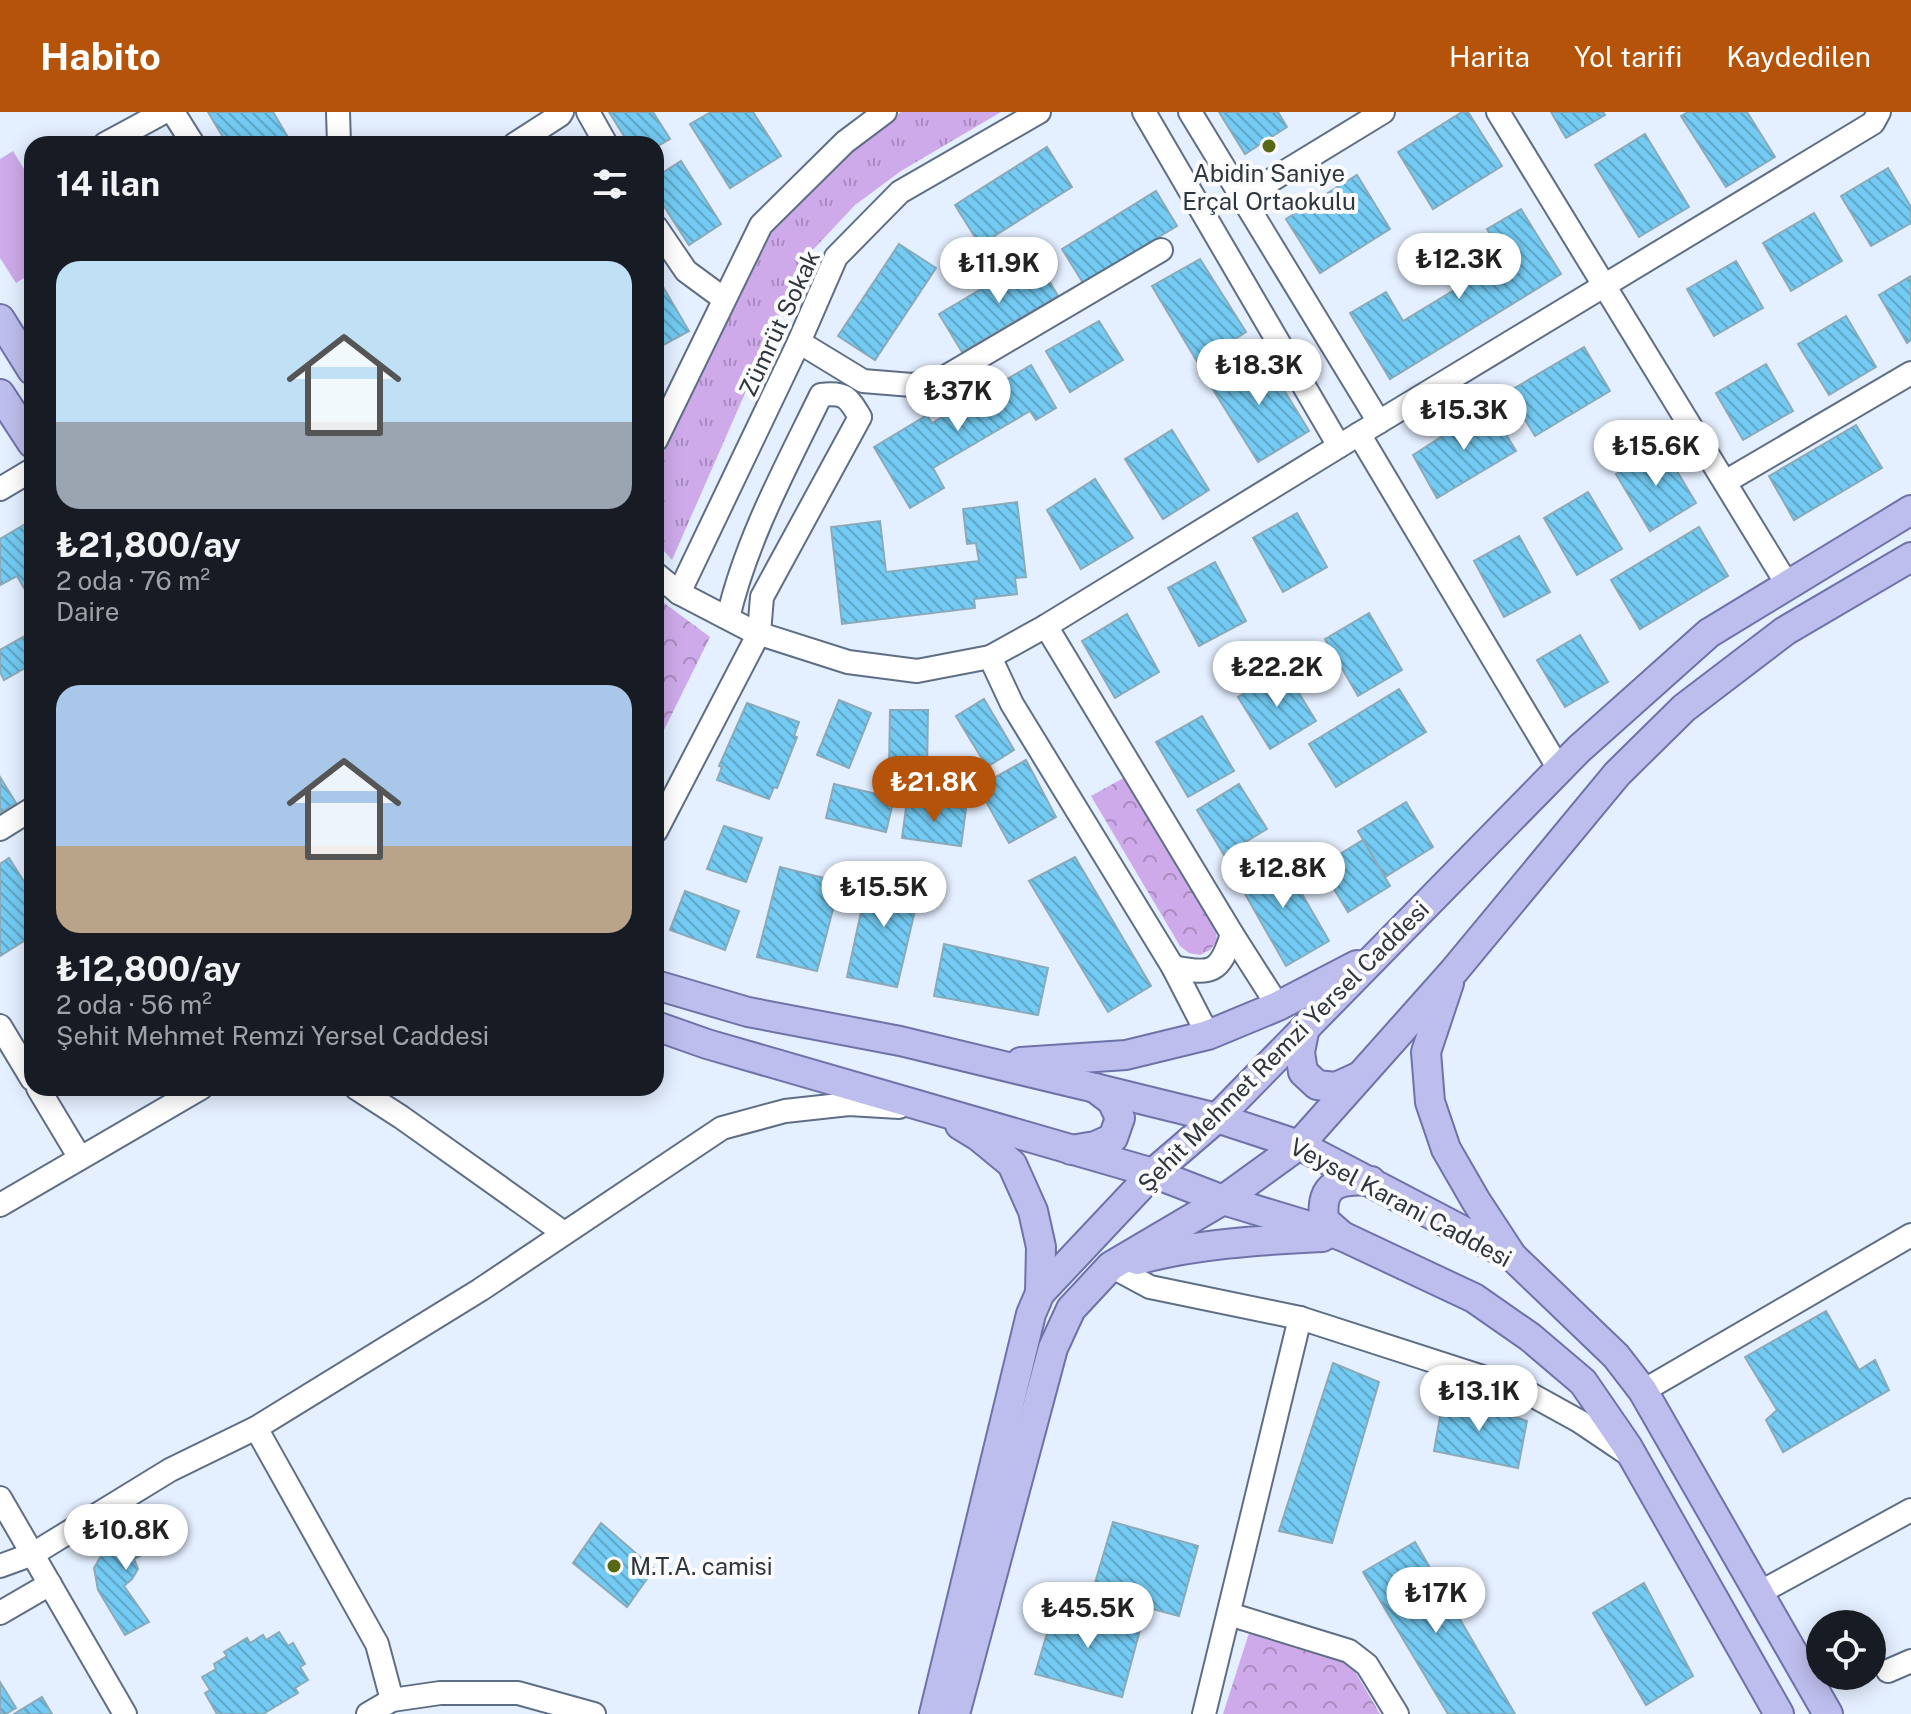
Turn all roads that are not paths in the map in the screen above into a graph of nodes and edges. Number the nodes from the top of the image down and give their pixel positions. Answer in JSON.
{"nodes":[{"id":1,"x":164,"y":112,"type":"edge"},
{"id":2,"x":173,"y":112,"type":"edge"},
{"id":3,"x":338,"y":112,"type":"edge"},
{"id":4,"x":562,"y":112,"type":"edge"},
{"id":5,"x":588,"y":112,"type":"edge"},
{"id":6,"x":885,"y":112,"type":"edge"},
{"id":7,"x":1039,"y":112,"type":"edge"},
{"id":8,"x":1144,"y":112,"type":"edge"},
{"id":9,"x":1190,"y":112,"type":"edge"},
{"id":10,"x":1383,"y":112,"type":"edge"},
{"id":11,"x":1498,"y":112,"type":"edge"},
{"id":12,"x":1882,"y":116,"type":"edge"},
{"id":13,"x":120,"y":136,"type":"edge"},
{"id":14,"x":188,"y":136,"type":"edge"},
{"id":15,"x":339,"y":136,"type":"edge"},
{"id":16,"x":527,"y":136,"type":"edge"},
{"id":17,"x":602,"y":136,"type":"edge"},
{"id":18,"x":1242,"y":198,"type":"junction"},
{"id":19,"x":664,"y":239,"type":"edge"},
{"id":20,"x":1161,"y":250,"type":"dead end"},
{"id":21,"x":1605,"y":285,"type":"junction"},
{"id":22,"x":724,"y":299,"type":"junction"},
{"id":23,"x":0,"y":319,"type":"edge"},
{"id":24,"x":799,"y":342,"type":"junction"},
{"id":25,"x":24,"y":357,"type":"edge"},
{"id":26,"x":1911,"y":373,"type":"edge"},
{"id":27,"x":0,"y":394,"type":"edge"},
{"id":28,"x":1379,"y":422,"type":"junction"},
{"id":29,"x":664,"y":423,"type":"edge"},
{"id":30,"x":24,"y":431,"type":"edge"},
{"id":31,"x":1359,"y":434,"type":"junction"},
{"id":32,"x":1339,"y":446,"type":"junction"},
{"id":33,"x":24,"y":475,"type":"edge"},
{"id":34,"x":1725,"y":482,"type":"junction"},
{"id":35,"x":0,"y":489,"type":"edge"},
{"id":36,"x":1911,"y":510,"type":"edge"},
{"id":37,"x":1911,"y":557,"type":"edge"},
{"id":38,"x":664,"y":581,"type":"edge"},
{"id":39,"x":1787,"y":584,"type":"junction"},
{"id":40,"x":679,"y":593,"type":"junction"},
{"id":41,"x":728,"y":618,"type":"junction"},
{"id":42,"x":1046,"y":626,"type":"junction"},
{"id":43,"x":759,"y":633,"type":"junction"},
{"id":44,"x":990,"y":657,"type":"junction"},
{"id":45,"x":1559,"y":769,"type":"junction"},
{"id":46,"x":24,"y":814,"type":"edge"},
{"id":47,"x":664,"y":816,"type":"edge"},
{"id":48,"x":0,"y":829,"type":"edge"},
{"id":49,"x":1232,"y":934,"type":"junction"},
{"id":50,"x":1376,"y":955,"type":"junction"},
{"id":51,"x":1173,"y":967,"type":"junction"},
{"id":52,"x":1454,"y":971,"type":"junction"},
{"id":53,"x":664,"y":987,"type":"edge"},
{"id":54,"x":1278,"y":1006,"type":"junction"},
{"id":55,"x":0,"y":1026,"type":"edge"},
{"id":56,"x":664,"y":1029,"type":"edge"},
{"id":57,"x":1304,"y":1032,"type":"junction"},
{"id":58,"x":1208,"y":1035,"type":"junction"},
{"id":59,"x":994,"y":1064,"type":"junction"},
{"id":60,"x":24,"y":1066,"type":"edge"},
{"id":61,"x":1360,"y":1076,"type":"junction"},
{"id":62,"x":1095,"y":1088,"type":"junction"},
{"id":63,"x":43,"y":1096,"type":"edge"},
{"id":64,"x":187,"y":1096,"type":"edge"},
{"id":65,"x":368,"y":1096,"type":"edge"},
{"id":66,"x":936,"y":1109,"type":"junction"},
{"id":67,"x":1217,"y":1118,"type":"junction"},
{"id":68,"x":1299,"y":1145,"type":"junction"},
{"id":69,"x":1070,"y":1150,"type":"junction"},
{"id":70,"x":80,"y":1158,"type":"junction"},
{"id":71,"x":1153,"y":1173,"type":"junction"},
{"id":72,"x":1372,"y":1182,"type":"junction"},
{"id":73,"x":1223,"y":1200,"type":"junction"},
{"id":74,"x":0,"y":1205,"type":"edge"},
{"id":75,"x":564,"y":1233,"type":"junction"},
{"id":76,"x":1911,"y":1235,"type":"edge"},
{"id":77,"x":1342,"y":1236,"type":"junction"},
{"id":78,"x":1513,"y":1257,"type":"junction"},
{"id":79,"x":1111,"y":1266,"type":"junction"},
{"id":80,"x":1040,"y":1293,"type":"junction"},
{"id":81,"x":1300,"y":1318,"type":"junction"},
{"id":82,"x":1643,"y":1391,"type":"junction"},
{"id":83,"x":256,"y":1428,"type":"junction"},
{"id":84,"x":1634,"y":1459,"type":"junction"},
{"id":85,"x":0,"y":1498,"type":"edge"},
{"id":86,"x":1911,"y":1510,"type":"edge"},
{"id":87,"x":33,"y":1554,"type":"junction"},
{"id":88,"x":0,"y":1566,"type":"edge"},
{"id":89,"x":50,"y":1584,"type":"junction"},
{"id":90,"x":1759,"y":1593,"type":"junction"},
{"id":91,"x":0,"y":1613,"type":"edge"},
{"id":92,"x":1229,"y":1614,"type":"junction"},
{"id":93,"x":1911,"y":1661,"type":"edge"},
{"id":94,"x":1888,"y":1671,"type":"dead end"},
{"id":95,"x":392,"y":1700,"type":"junction"},
{"id":96,"x":125,"y":1714,"type":"edge"},
{"id":97,"x":368,"y":1714,"type":"edge"},
{"id":98,"x":594,"y":1714,"type":"edge"},
{"id":99,"x":934,"y":1714,"type":"edge"},
{"id":100,"x":955,"y":1714,"type":"edge"},
{"id":101,"x":1204,"y":1714,"type":"edge"},
{"id":102,"x":1397,"y":1714,"type":"edge"},
{"id":103,"x":1779,"y":1714,"type":"edge"},
{"id":104,"x":1828,"y":1714,"type":"edge"}],
"edges":[{"from":1,"to":13,"type":"street"},
{"from":2,"to":14,"type":"street"},
{"from":3,"to":15,"type":"street"},
{"from":4,"to":16,"type":"street"},
{"from":5,"to":17,"type":"street"},
{"from":6,"to":22,"type":"street"},
{"from":7,"to":24,"type":"street","name":"Zümrüt Sokak"},
{"from":8,"to":32,"type":"street"},
{"from":9,"to":18,"type":"street"},
{"from":10,"to":18,"type":"street"},
{"from":11,"to":21,"type":"street"},
{"from":12,"to":21,"type":"street"},
{"from":18,"to":28,"type":"street"},
{"from":19,"to":22,"type":"street"},
{"from":20,"to":24,"type":"street"},
{"from":21,"to":28,"type":"street"},
{"from":21,"to":34,"type":"street"},
{"from":22,"to":29,"type":"street"},
{"from":23,"to":25,"type":"main road"},
{"from":24,"to":40,"type":"street","name":"Zümrüt Sokak"},
{"from":26,"to":34,"type":"street"},
{"from":27,"to":30,"type":"main road"},
{"from":28,"to":31,"type":"street"},
{"from":31,"to":32,"type":"street"},
{"from":31,"to":45,"type":"street"},
{"from":32,"to":42,"type":"street"},
{"from":33,"to":35,"type":"street"},
{"from":34,"to":39,"type":"street"},
{"from":36,"to":39,"type":"main road","name":"Şehit Mehmet Remzi Yersel Caddesi"},
{"from":37,"to":52,"type":"main road"},
{"from":38,"to":40,"type":"street"},
{"from":39,"to":45,"type":"main road","name":"Şehit Mehmet Remzi Yersel Caddesi"},
{"from":40,"to":41,"type":"street"},
{"from":41,"to":43,"type":"street"},
{"from":41,"to":43,"type":"street"},
{"from":42,"to":44,"type":"street"},
{"from":42,"to":49,"type":"street"},
{"from":43,"to":44,"type":"street"},
{"from":43,"to":47,"type":"street"},
{"from":44,"to":51,"type":"street"},
{"from":45,"to":50,"type":"main road","name":"Şehit Mehmet Remzi Yersel Caddesi"},
{"from":46,"to":48,"type":"street"},
{"from":49,"to":51,"type":"street"},
{"from":49,"to":54,"type":"street"},
{"from":50,"to":54,"type":"main road"},
{"from":50,"to":57,"type":"main road","name":"Şehit Mehmet Remzi Yersel Caddesi"},
{"from":51,"to":58,"type":"street"},
{"from":52,"to":61,"type":"main road"},
{"from":52,"to":78,"type":"main road"},
{"from":53,"to":59,"type":"main road","name":"Veysel Karani Caddesi"},
{"from":54,"to":58,"type":"main road"},
{"from":55,"to":60,"type":"street"},
{"from":56,"to":66,"type":"main road"},
{"from":57,"to":61,"type":"main road"},
{"from":57,"to":67,"type":"main road","name":"Şehit Mehmet Remzi Yersel Caddesi"},
{"from":58,"to":59,"type":"main road"},
{"from":59,"to":62,"type":"main road","name":"Veysel Karani Caddesi"},
{"from":61,"to":68,"type":"main road"},
{"from":62,"to":67,"type":"main road","name":"Veysel Karani Caddesi"},
{"from":62,"to":69,"type":"main road"},
{"from":63,"to":70,"type":"street"},
{"from":64,"to":70,"type":"street"},
{"from":65,"to":75,"type":"street"},
{"from":66,"to":69,"type":"main road"},
{"from":66,"to":75,"type":"street"},
{"from":66,"to":80,"type":"main road"},
{"from":67,"to":68,"type":"main road","name":"Veysel Karani Caddesi"},
{"from":67,"to":71,"type":"main road","name":"Şehit Mehmet Remzi Yersel Caddesi"},
{"from":68,"to":72,"type":"main road","name":"Veysel Karani Caddesi"},
{"from":68,"to":73,"type":"main road"},
{"from":69,"to":71,"type":"main road"},
{"from":70,"to":74,"type":"street"},
{"from":71,"to":73,"type":"main road"},
{"from":71,"to":80,"type":"main road","name":"Şehit Mehmet Remzi Yersel Caddesi"},
{"from":72,"to":77,"type":"main road"},
{"from":72,"to":78,"type":"main road","name":"Veysel Karani Caddesi"},
{"from":73,"to":77,"type":"main road"},
{"from":73,"to":79,"type":"main road"},
{"from":75,"to":83,"type":"street"},
{"from":76,"to":82,"type":"street"},
{"from":77,"to":79,"type":"main road"},
{"from":77,"to":84,"type":"main road"},
{"from":78,"to":82,"type":"main road","name":"Veysel Karani Caddesi"},
{"from":79,"to":81,"type":"street"},
{"from":79,"to":100,"type":"main road"},
{"from":80,"to":99,"type":"main road","name":"Şehit Mehmet Remzi Yersel Caddesi"},
{"from":81,"to":84,"type":"street"},
{"from":81,"to":92,"type":"street"},
{"from":82,"to":90,"type":"main road","name":"Veysel Karani Caddesi"},
{"from":83,"to":87,"type":"street"},
{"from":83,"to":95,"type":"street"},
{"from":84,"to":103,"type":"main road"},
{"from":85,"to":87,"type":"street"},
{"from":86,"to":90,"type":"street"},
{"from":87,"to":88,"type":"street"},
{"from":87,"to":89,"type":"street"},
{"from":89,"to":91,"type":"street"},
{"from":89,"to":96,"type":"street"},
{"from":90,"to":104,"type":"main road","name":"Veysel Karani Caddesi"},
{"from":92,"to":101,"type":"street"},
{"from":92,"to":102,"type":"street"},
{"from":93,"to":94,"type":"street"},
{"from":95,"to":97,"type":"street"},
{"from":95,"to":98,"type":"street"}]}
